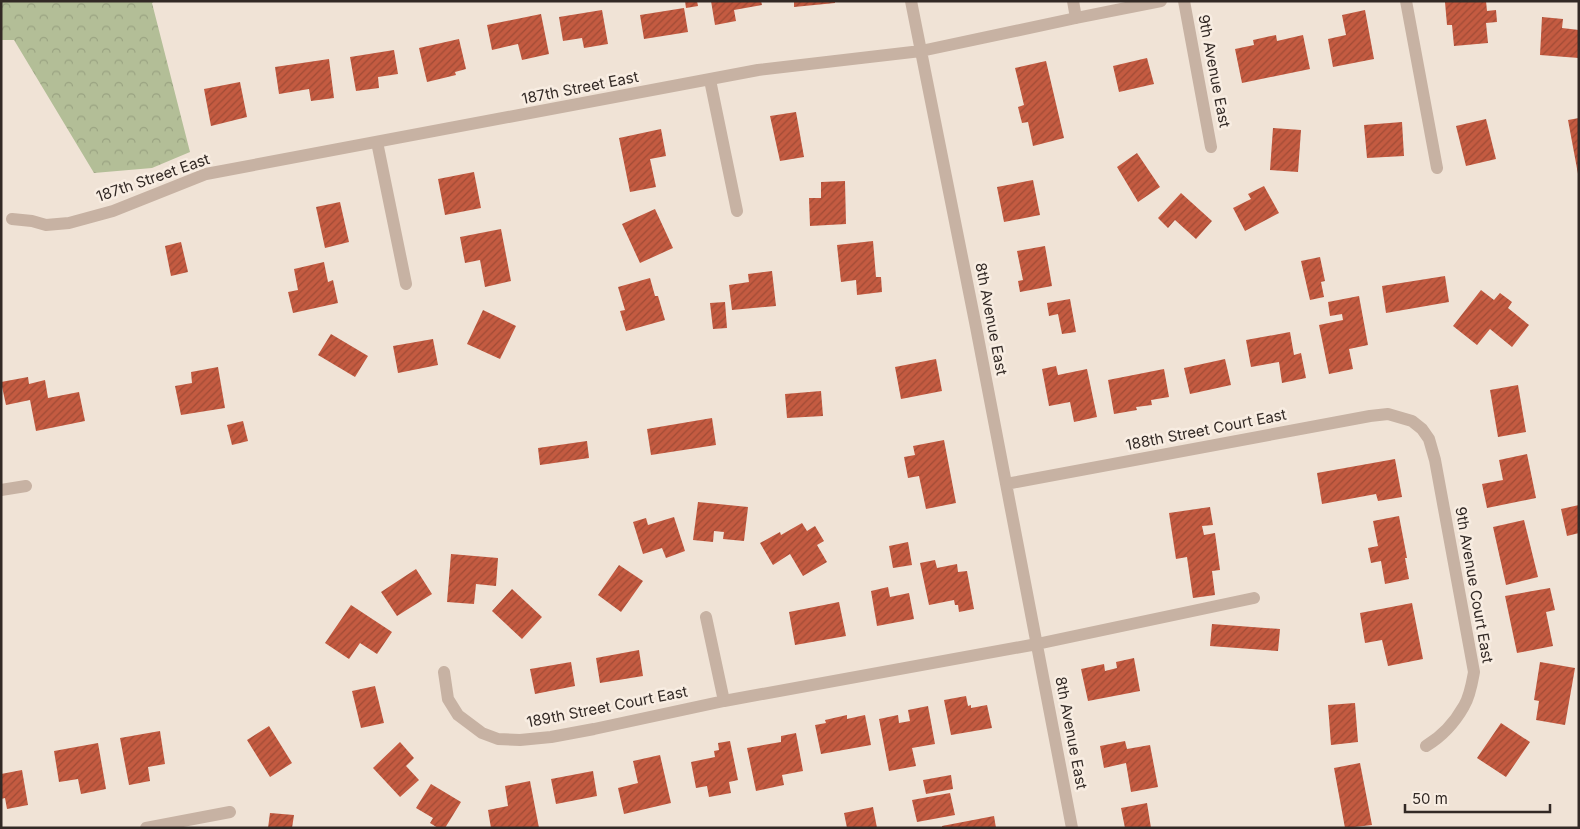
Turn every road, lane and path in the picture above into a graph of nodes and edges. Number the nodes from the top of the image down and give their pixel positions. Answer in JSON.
{"nodes":[{"id":1,"x":911,"y":1,"type":"edge"},
{"id":2,"x":1073,"y":1,"type":"edge"},
{"id":3,"x":1161,"y":1,"type":"edge"},
{"id":4,"x":1184,"y":1,"type":"edge"},
{"id":5,"x":1406,"y":1,"type":"edge"},
{"id":6,"x":1076,"y":18,"type":"junction"},
{"id":7,"x":921,"y":51,"type":"junction"},
{"id":8,"x":710,"y":80,"type":"junction"},
{"id":9,"x":377,"y":142,"type":"junction"},
{"id":10,"x":1211,"y":147,"type":"dead end"},
{"id":11,"x":1437,"y":168,"type":"dead end"},
{"id":12,"x":737,"y":211,"type":"dead end"},
{"id":13,"x":12,"y":219,"type":"dead end"},
{"id":14,"x":406,"y":284,"type":"dead end"},
{"id":15,"x":1412,"y":421,"type":"joint"},
{"id":16,"x":1006,"y":484,"type":"junction"},
{"id":17,"x":26,"y":486,"type":"dead end"},
{"id":18,"x":1,"y":490,"type":"edge"},
{"id":19,"x":1254,"y":598,"type":"dead end"},
{"id":20,"x":706,"y":617,"type":"dead end"},
{"id":21,"x":1037,"y":644,"type":"junction"},
{"id":22,"x":444,"y":672,"type":"dead end"},
{"id":23,"x":724,"y":701,"type":"junction"},
{"id":24,"x":1426,"y":746,"type":"dead end"},
{"id":25,"x":230,"y":812,"type":"dead end"},
{"id":26,"x":146,"y":828,"type":"edge"},
{"id":27,"x":1072,"y":828,"type":"edge"}],
"edges":[{"from":1,"to":7,"type":"street","name":"8th Avenue East"},
{"from":2,"to":6,"type":"street"},
{"from":3,"to":6,"type":"street","name":"187th Street East"},
{"from":4,"to":10,"type":"street","name":"9th Avenue East"},
{"from":5,"to":11,"type":"street"},
{"from":6,"to":7,"type":"street","name":"187th Street East"},
{"from":7,"to":8,"type":"street","name":"187th Street East"},
{"from":7,"to":16,"type":"street","name":"8th Avenue East"},
{"from":8,"to":9,"type":"street","name":"187th Street East"},
{"from":8,"to":12,"type":"street"},
{"from":9,"to":13,"type":"street","name":"187th Street East"},
{"from":9,"to":14,"type":"street"},
{"from":15,"to":16,"type":"street","name":"188th Street Court East"},
{"from":15,"to":24,"type":"street","name":"9th Avenue Court East"},
{"from":16,"to":21,"type":"street","name":"8th Avenue East"},
{"from":17,"to":18,"type":"street"},
{"from":19,"to":21,"type":"street"},
{"from":20,"to":23,"type":"street"},
{"from":21,"to":23,"type":"street","name":"189th Street Court East"},
{"from":21,"to":27,"type":"street","name":"8th Avenue East"},
{"from":22,"to":23,"type":"street","name":"189th Street Court East"},
{"from":25,"to":26,"type":"street"}]}
